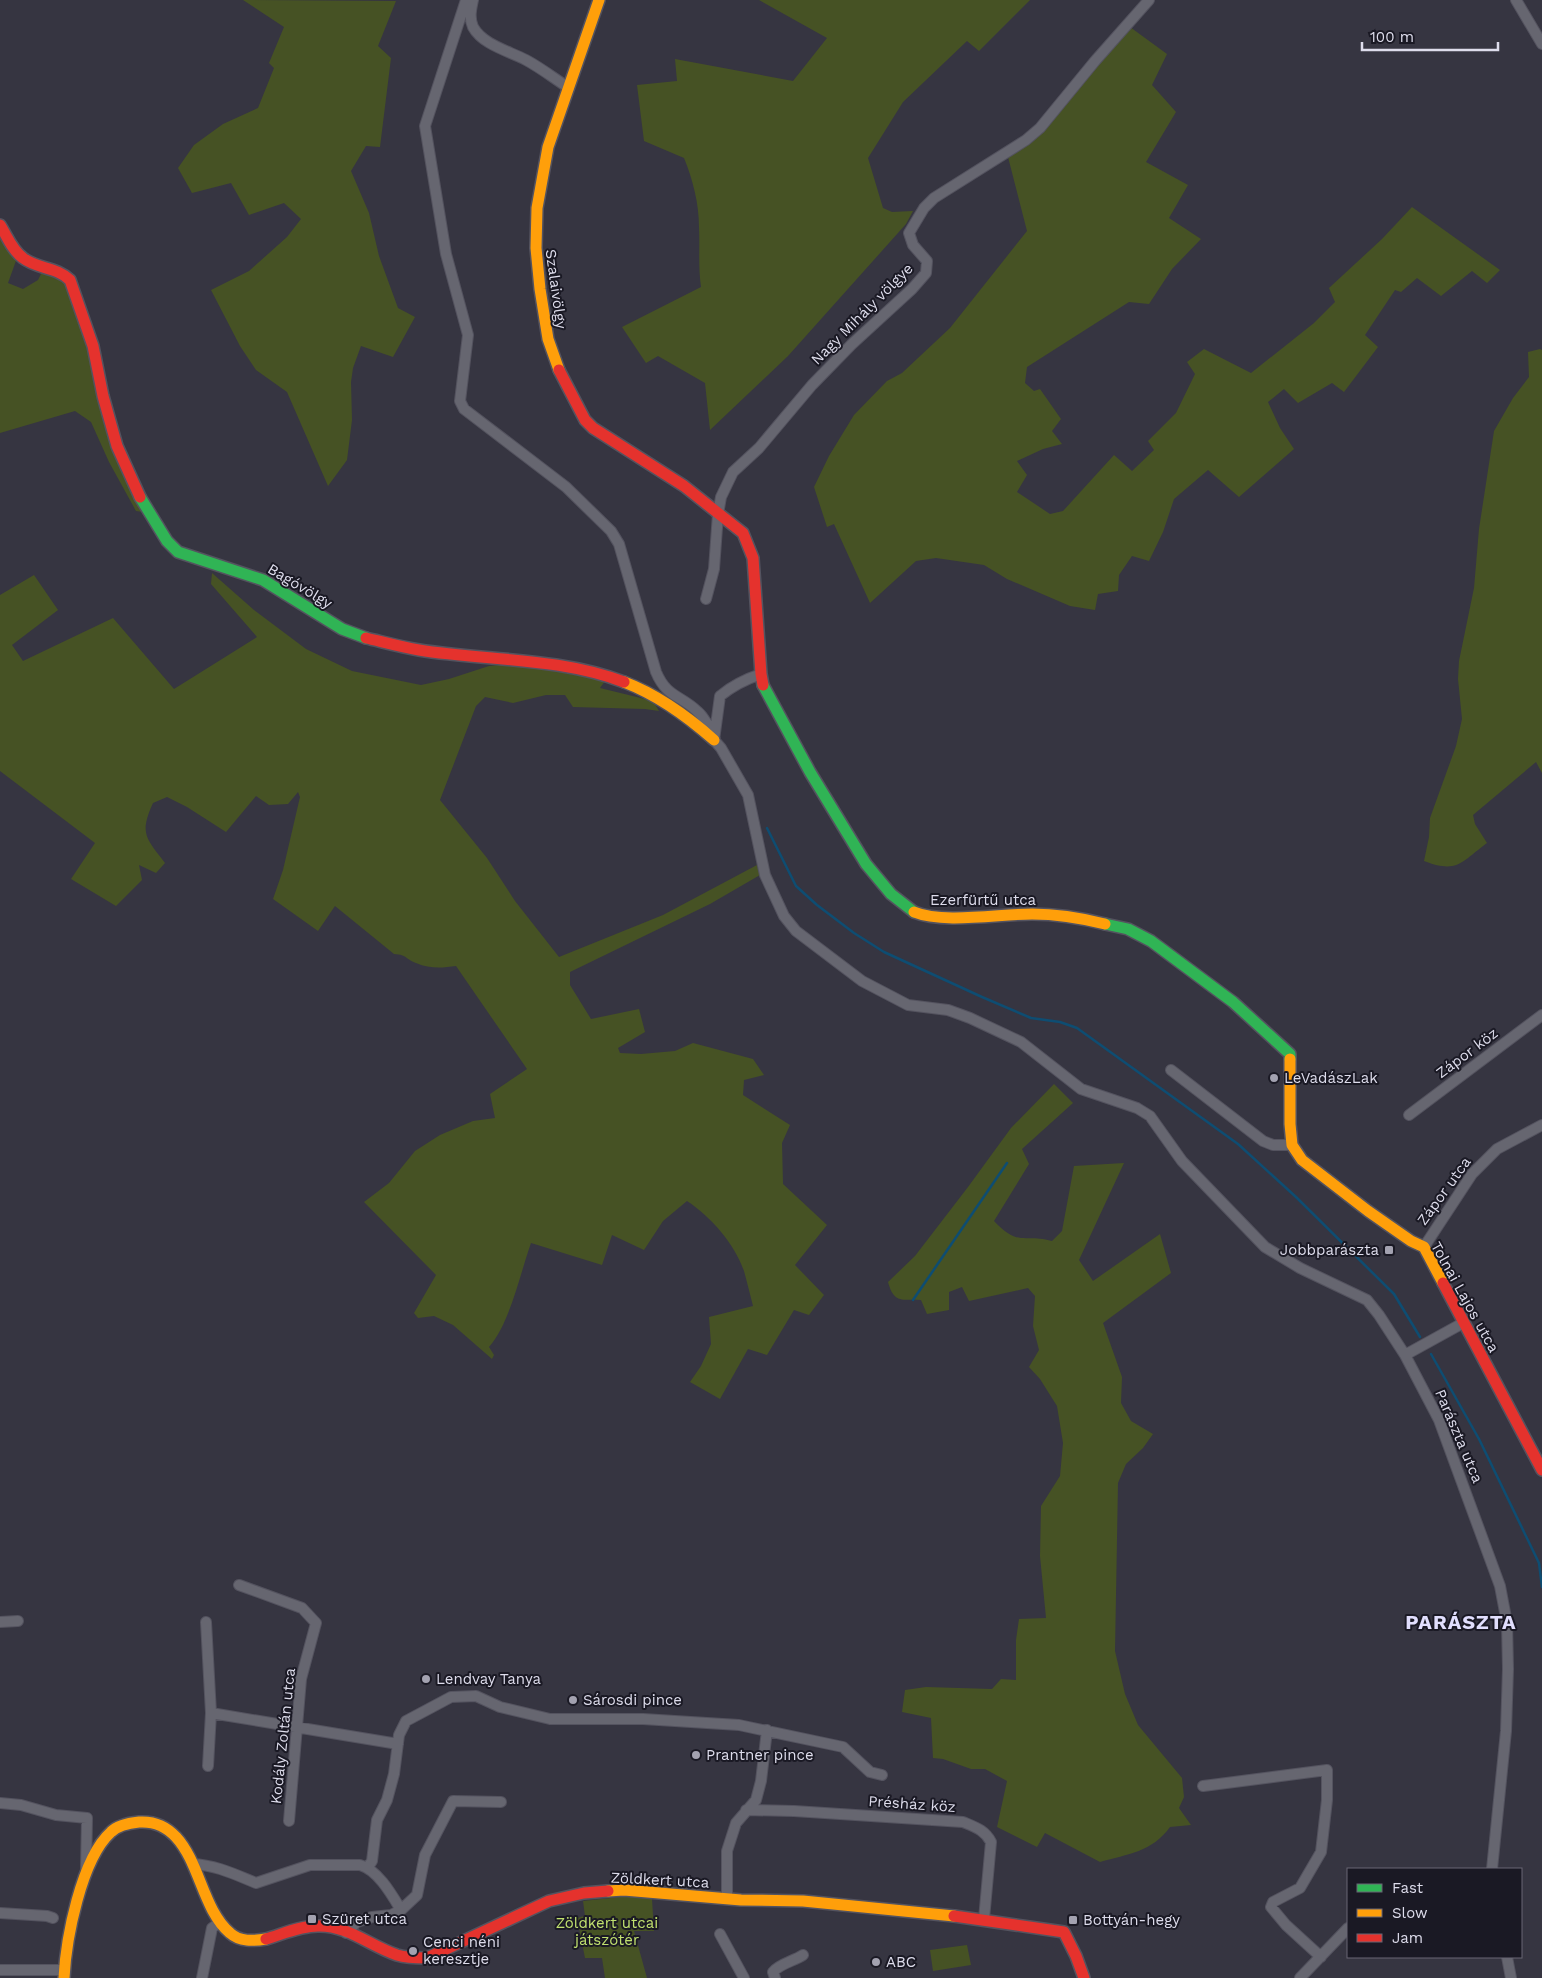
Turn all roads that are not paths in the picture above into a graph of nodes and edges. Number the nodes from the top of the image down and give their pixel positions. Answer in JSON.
{"nodes":[{"id":1,"x":466,"y":0,"type":"edge"},
{"id":2,"x":473,"y":0,"type":"edge"},
{"id":3,"x":599,"y":0,"type":"edge"},
{"id":4,"x":1149,"y":0,"type":"edge"},
{"id":5,"x":1516,"y":0,"type":"edge"},
{"id":6,"x":1542,"y":44,"type":"edge"},
{"id":7,"x":569,"y":88,"type":"junction"},
{"id":8,"x":0,"y":225,"type":"edge"},
{"id":9,"x":718,"y":514,"type":"junction"},
{"id":10,"x":706,"y":599,"type":"dead end"},
{"id":11,"x":760,"y":674,"type":"junction"},
{"id":12,"x":710,"y":728,"type":"dead end"},
{"id":13,"x":714,"y":740,"type":"junction"},
{"id":14,"x":1542,"y":1015,"type":"edge"},
{"id":15,"x":1171,"y":1070,"type":"dead end"},
{"id":16,"x":1409,"y":1115,"type":"dead end"},
{"id":17,"x":1542,"y":1125,"type":"edge"},
{"id":18,"x":1292,"y":1145,"type":"junction"},
{"id":19,"x":1424,"y":1247,"type":"junction"},
{"id":20,"x":1463,"y":1324,"type":"junction"},
{"id":21,"x":1405,"y":1355,"type":"junction"},
{"id":22,"x":1542,"y":1470,"type":"edge"},
{"id":23,"x":240,"y":1585,"type":"dead end"},
{"id":24,"x":18,"y":1621,"type":"dead end"},
{"id":25,"x":0,"y":1622,"type":"edge"},
{"id":26,"x":206,"y":1622,"type":"dead end"},
{"id":27,"x":211,"y":1713,"type":"junction"},
{"id":28,"x":297,"y":1726,"type":"junction"},
{"id":29,"x":768,"y":1730,"type":"junction"},
{"id":30,"x":398,"y":1744,"type":"junction"},
{"id":31,"x":208,"y":1766,"type":"dead end"},
{"id":32,"x":882,"y":1775,"type":"dead end"},
{"id":33,"x":1204,"y":1786,"type":"dead end"},
{"id":34,"x":0,"y":1802,"type":"edge"},
{"id":35,"x":501,"y":1802,"type":"dead end"},
{"id":36,"x":746,"y":1810,"type":"junction"},
{"id":37,"x":289,"y":1821,"type":"dead end"},
{"id":38,"x":192,"y":1864,"type":"junction"},
{"id":39,"x":368,"y":1868,"type":"junction"},
{"id":40,"x":1492,"y":1868,"type":"edge"},
{"id":41,"x":86,"y":1875,"type":"junction"},
{"id":42,"x":727,"y":1899,"type":"junction"},
{"id":43,"x":401,"y":1910,"type":"junction"},
{"id":44,"x":0,"y":1913,"type":"edge"},
{"id":45,"x":52,"y":1918,"type":"dead end"},
{"id":46,"x":984,"y":1918,"type":"junction"},
{"id":47,"x":220,"y":1922,"type":"junction"},
{"id":48,"x":1347,"y":1929,"type":"edge"},
{"id":49,"x":346,"y":1933,"type":"junction"},
{"id":50,"x":720,"y":1934,"type":"dead end"},
{"id":51,"x":804,"y":1955,"type":"dead end"},
{"id":52,"x":1321,"y":1957,"type":"junction"},
{"id":53,"x":1506,"y":1958,"type":"edge"},
{"id":54,"x":0,"y":1970,"type":"edge"},
{"id":55,"x":64,"y":1974,"type":"edge"},
{"id":56,"x":202,"y":1978,"type":"edge"},
{"id":57,"x":744,"y":1978,"type":"edge"},
{"id":58,"x":775,"y":1978,"type":"edge"},
{"id":59,"x":1084,"y":1978,"type":"edge"},
{"id":60,"x":1300,"y":1978,"type":"edge"},
{"id":61,"x":1511,"y":1978,"type":"edge"}],
"edges":[{"from":1,"to":12,"type":"street"},
{"from":2,"to":7,"type":"street"},
{"from":3,"to":7,"type":"street","name":"Szalaivölgy"},
{"from":4,"to":9,"type":"street","name":"Nagy Mihály völgye"},
{"from":5,"to":6,"type":"street"},
{"from":7,"to":9,"type":"street","name":"Szalaivölgy"},
{"from":8,"to":13,"type":"street","name":"Bagóvölgy"},
{"from":9,"to":10,"type":"street"},
{"from":9,"to":11,"type":"street","name":"Ezerfürtű utca"},
{"from":11,"to":13,"type":"street"},
{"from":11,"to":18,"type":"street","name":"Ezerfürtű utca"},
{"from":13,"to":21,"type":"street","name":"Parászta utca"},
{"from":14,"to":16,"type":"street","name":"Zápor köz"},
{"from":15,"to":18,"type":"street"},
{"from":17,"to":19,"type":"street","name":"Zápor utca"},
{"from":18,"to":19,"type":"street","name":"Tolnai Lajos utca"},
{"from":19,"to":20,"type":"street","name":"Tolnai Lajos utca"},
{"from":20,"to":21,"type":"street"},
{"from":20,"to":22,"type":"street","name":"Tolnai Lajos utca"},
{"from":21,"to":40,"type":"street","name":"Parászta utca"},
{"from":23,"to":28,"type":"street","name":"Kodály Zoltán utca"},
{"from":24,"to":25,"type":"street"},
{"from":26,"to":27,"type":"street"},
{"from":27,"to":28,"type":"street"},
{"from":27,"to":31,"type":"street"},
{"from":28,"to":30,"type":"street"},
{"from":28,"to":37,"type":"street","name":"Kodály Zoltán utca"},
{"from":29,"to":30,"type":"street"},
{"from":29,"to":32,"type":"street"},
{"from":29,"to":36,"type":"street"},
{"from":30,"to":39,"type":"street"},
{"from":33,"to":52,"type":"street"},
{"from":34,"to":41,"type":"street"},
{"from":35,"to":43,"type":"street"},
{"from":36,"to":42,"type":"street"},
{"from":36,"to":46,"type":"street","name":"Présház köz"},
{"from":38,"to":39,"type":"street"},
{"from":38,"to":41,"type":"street"},
{"from":38,"to":47,"type":"street"},
{"from":39,"to":43,"type":"street"},
{"from":41,"to":55,"type":"street"},
{"from":42,"to":46,"type":"street","name":"Zöldkert utca"},
{"from":42,"to":49,"type":"street","name":"Zöldkert utca"},
{"from":43,"to":49,"type":"street"},
{"from":44,"to":45,"type":"street"},
{"from":46,"to":59,"type":"street","name":"Zöldkert utca"},
{"from":47,"to":49,"type":"street","name":"Zöldkert utca"},
{"from":47,"to":56,"type":"street"},
{"from":48,"to":52,"type":"street"},
{"from":50,"to":57,"type":"street"},
{"from":51,"to":58,"type":"street"},
{"from":52,"to":60,"type":"street"},
{"from":53,"to":61,"type":"street"},
{"from":54,"to":55,"type":"street"}]}
